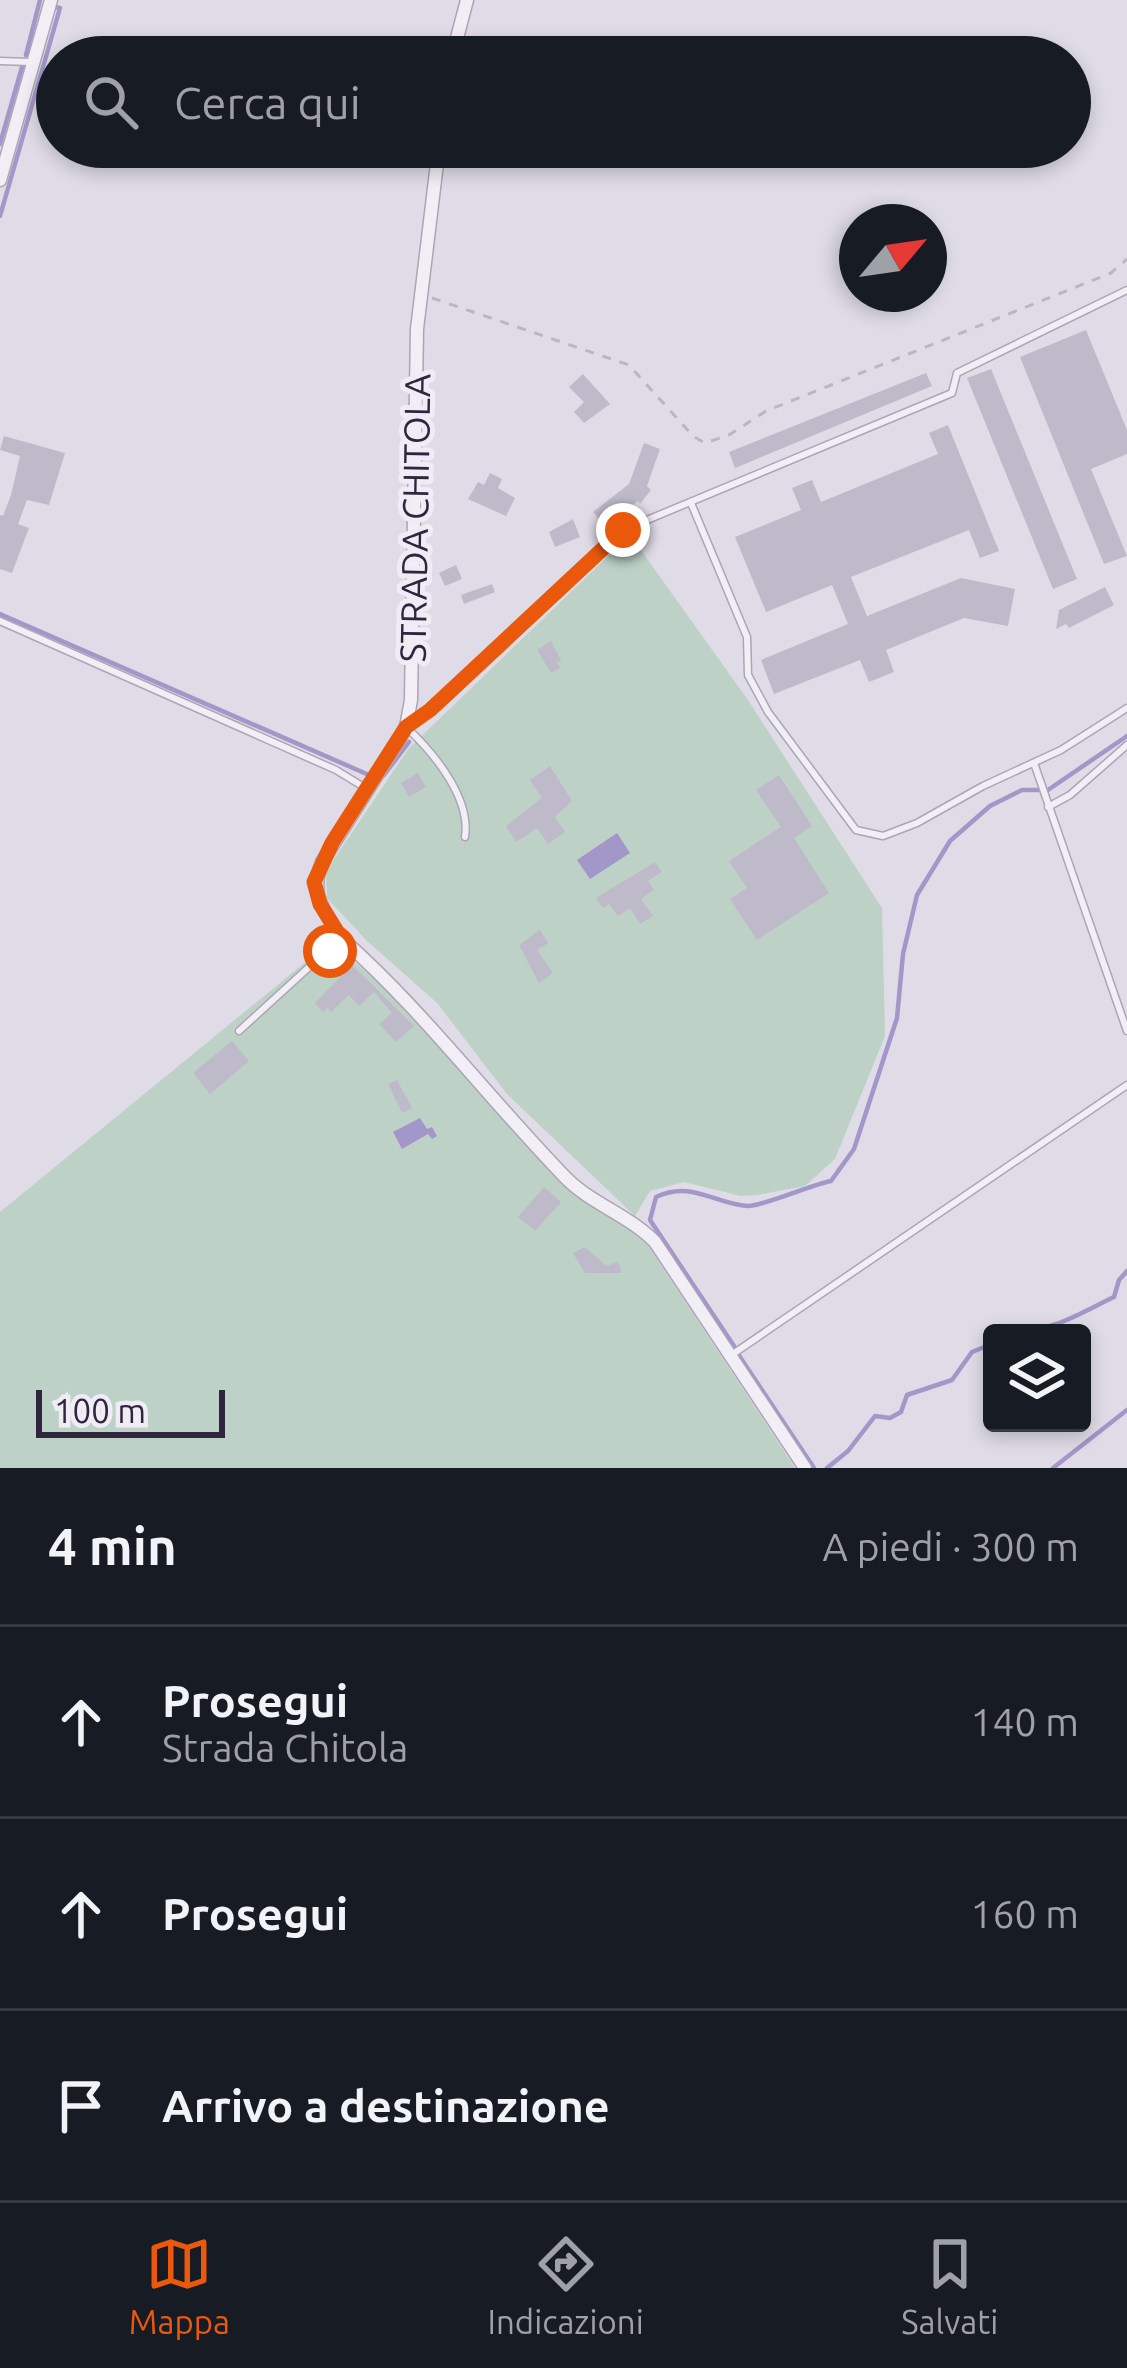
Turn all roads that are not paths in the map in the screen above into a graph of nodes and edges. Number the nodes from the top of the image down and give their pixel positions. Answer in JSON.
{"nodes":[{"id":1,"x":51,"y":0,"type":"edge"},
{"id":2,"x":467,"y":0,"type":"edge"},
{"id":3,"x":42,"y":36,"type":"edge"},
{"id":4,"x":458,"y":36,"type":"edge"},
{"id":5,"x":36,"y":58,"type":"edge"},
{"id":6,"x":0,"y":62,"type":"edge"},
{"id":7,"x":35,"y":62,"type":"junction"},
{"id":8,"x":437,"y":168,"type":"edge"},
{"id":9,"x":0,"y":180,"type":"edge"},
{"id":10,"x":1127,"y":290,"type":"edge"},
{"id":11,"x":691,"y":503,"type":"junction"},
{"id":12,"x":0,"y":621,"type":"edge"},
{"id":13,"x":1127,"y":708,"type":"edge"},
{"id":14,"x":406,"y":727,"type":"junction"},
{"id":15,"x":1127,"y":745,"type":"edge"},
{"id":16,"x":1034,"y":763,"type":"junction"},
{"id":17,"x":367,"y":789,"type":"junction"},
{"id":18,"x":1048,"y":807,"type":"junction"},
{"id":19,"x":465,"y":838,"type":"dead end"},
{"id":20,"x":341,"y":938,"type":"junction"},
{"id":21,"x":239,"y":1031,"type":"dead end"},
{"id":22,"x":1127,"y":1031,"type":"edge"},
{"id":23,"x":1127,"y":1085,"type":"edge"},
{"id":24,"x":730,"y":1356,"type":"junction"},
{"id":25,"x":805,"y":1468,"type":"edge"}],
"edges":[{"from":1,"to":3,"type":"street"},
{"from":2,"to":4,"type":"street"},
{"from":5,"to":7,"type":"street"},
{"from":6,"to":7,"type":"lane"},
{"from":7,"to":9,"type":"street"},
{"from":8,"to":14,"type":"street","name":"STRADA CHITOLA"},
{"from":10,"to":11,"type":"lane"},
{"from":11,"to":14,"type":"lane"},
{"from":11,"to":16,"type":"lane"},
{"from":12,"to":17,"type":"lane"},
{"from":13,"to":16,"type":"lane"},
{"from":14,"to":17,"type":"street","name":"STRADA CHITOLA"},
{"from":14,"to":19,"type":"lane"},
{"from":15,"to":18,"type":"lane"},
{"from":16,"to":18,"type":"lane"},
{"from":17,"to":20,"type":"street","name":"STRADA CHITOLA"},
{"from":18,"to":22,"type":"lane"},
{"from":20,"to":21,"type":"lane"},
{"from":20,"to":24,"type":"street","name":"STRADA CHITOLA"},
{"from":23,"to":24,"type":"lane"},
{"from":24,"to":25,"type":"street","name":"STRADA CHITOLA"}]}
